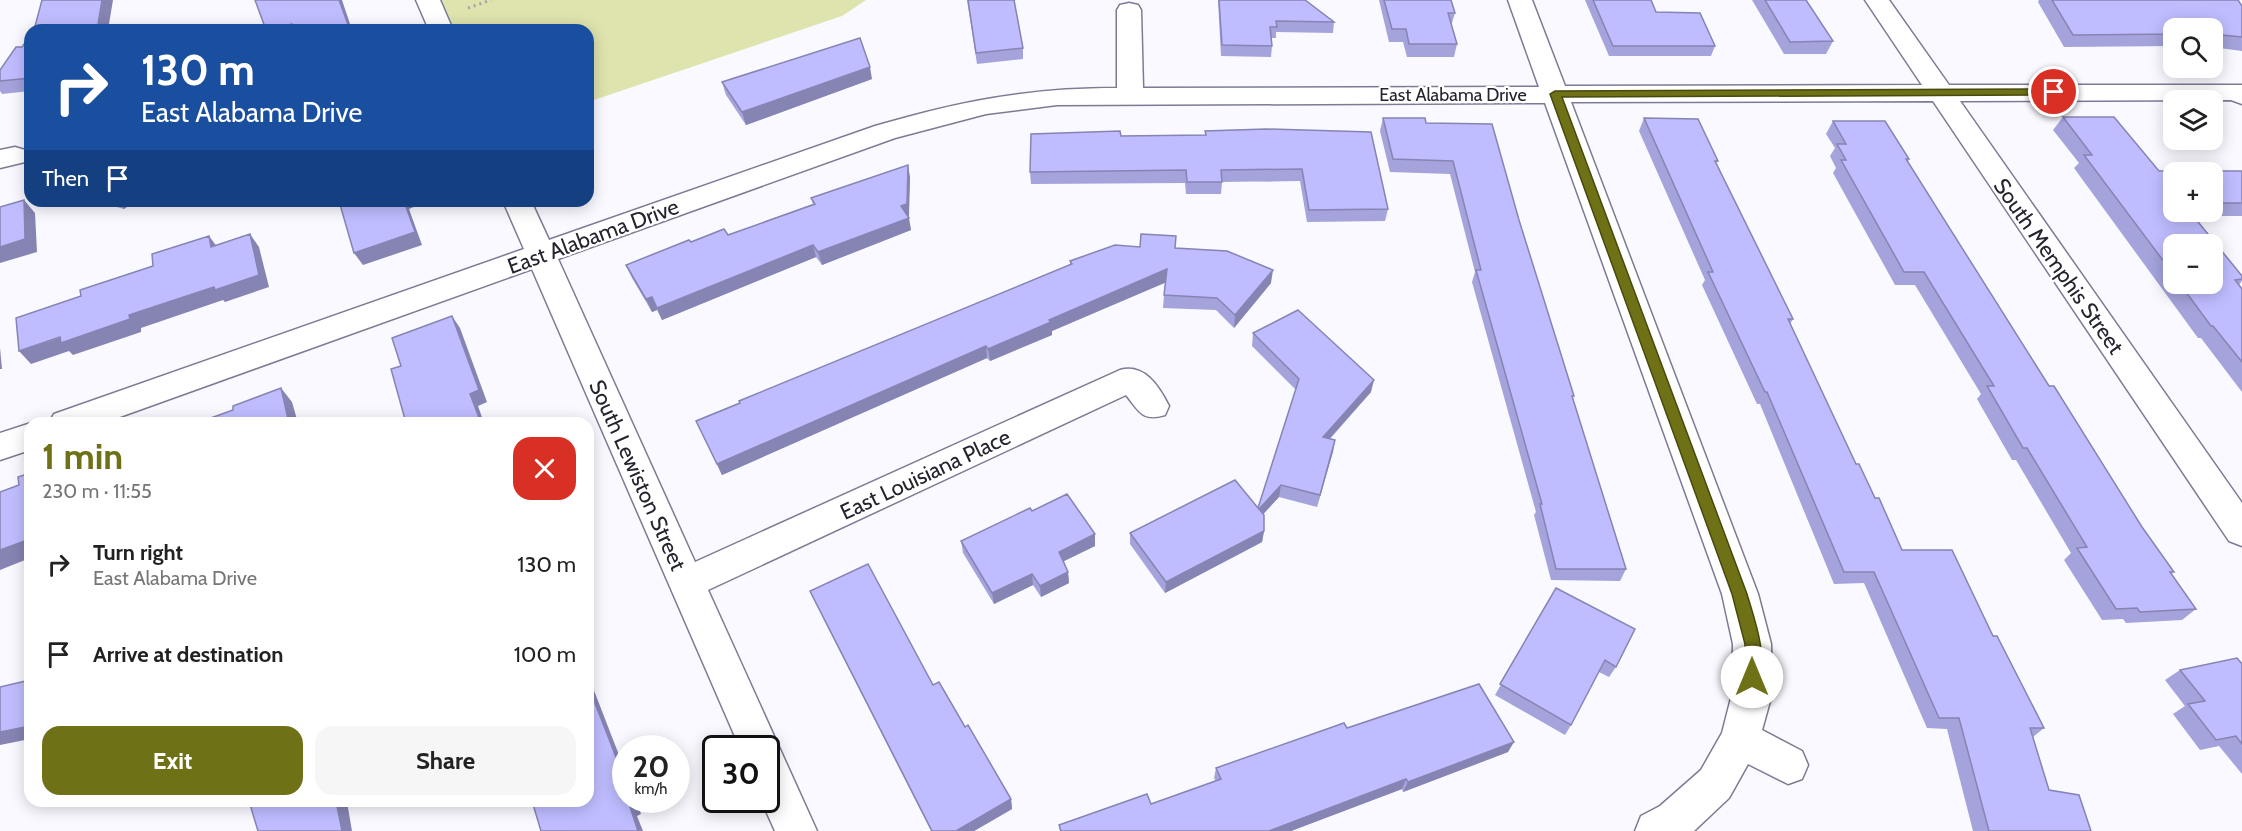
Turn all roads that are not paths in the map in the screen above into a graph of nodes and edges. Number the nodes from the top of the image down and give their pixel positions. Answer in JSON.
{"nodes":[{"id":1,"x":428,"y":0,"type":"edge"},
{"id":2,"x":1520,"y":0,"type":"edge"},
{"id":3,"x":1876,"y":0,"type":"edge"},
{"id":4,"x":1129,"y":9,"type":"dead end"},
{"id":5,"x":438,"y":24,"type":"edge"},
{"id":6,"x":1940,"y":93,"type":"junction"},
{"id":7,"x":1555,"y":94,"type":"junction"},
{"id":8,"x":1130,"y":96,"type":"junction"},
{"id":9,"x":2242,"y":96,"type":"edge"},
{"id":10,"x":519,"y":207,"type":"edge"},
{"id":11,"x":540,"y":254,"type":"junction"},
{"id":12,"x":1153,"y":406,"type":"dead end"},
{"id":13,"x":83,"y":417,"type":"edge"},
{"id":14,"x":24,"y":438,"type":"edge"},
{"id":15,"x":0,"y":447,"type":"edge"},
{"id":16,"x":2242,"y":531,"type":"edge"},
{"id":17,"x":686,"y":583,"type":"junction"},
{"id":18,"x":753,"y":735,"type":"edge"},
{"id":19,"x":1740,"y":739,"type":"junction"},
{"id":20,"x":1788,"y":765,"type":"dead end"},
{"id":21,"x":780,"y":795,"type":"edge"},
{"id":22,"x":796,"y":831,"type":"edge"},
{"id":23,"x":1656,"y":831,"type":"edge"}],
"edges":[{"from":1,"to":5,"type":"street"},
{"from":2,"to":7,"type":"street"},
{"from":3,"to":6,"type":"street","name":"South Memphis Street"},
{"from":4,"to":8,"type":"street"},
{"from":6,"to":7,"type":"street","name":"East Alabama Drive"},
{"from":6,"to":9,"type":"street","name":"East Alabama Drive"},
{"from":6,"to":16,"type":"street","name":"South Memphis Street"},
{"from":7,"to":8,"type":"street","name":"East Alabama Drive"},
{"from":7,"to":19,"type":"street"},
{"from":8,"to":11,"type":"street","name":"East Alabama Drive"},
{"from":10,"to":11,"type":"street","name":"South Lewiston Street"},
{"from":11,"to":13,"type":"street","name":"East Alabama Drive"},
{"from":11,"to":17,"type":"street","name":"South Lewiston Street"},
{"from":12,"to":17,"type":"street","name":"East Louisiana Place"},
{"from":14,"to":15,"type":"street"},
{"from":17,"to":18,"type":"street","name":"South Lewiston Street"},
{"from":19,"to":20,"type":"street"},
{"from":19,"to":23,"type":"street"},
{"from":21,"to":22,"type":"street"}]}
